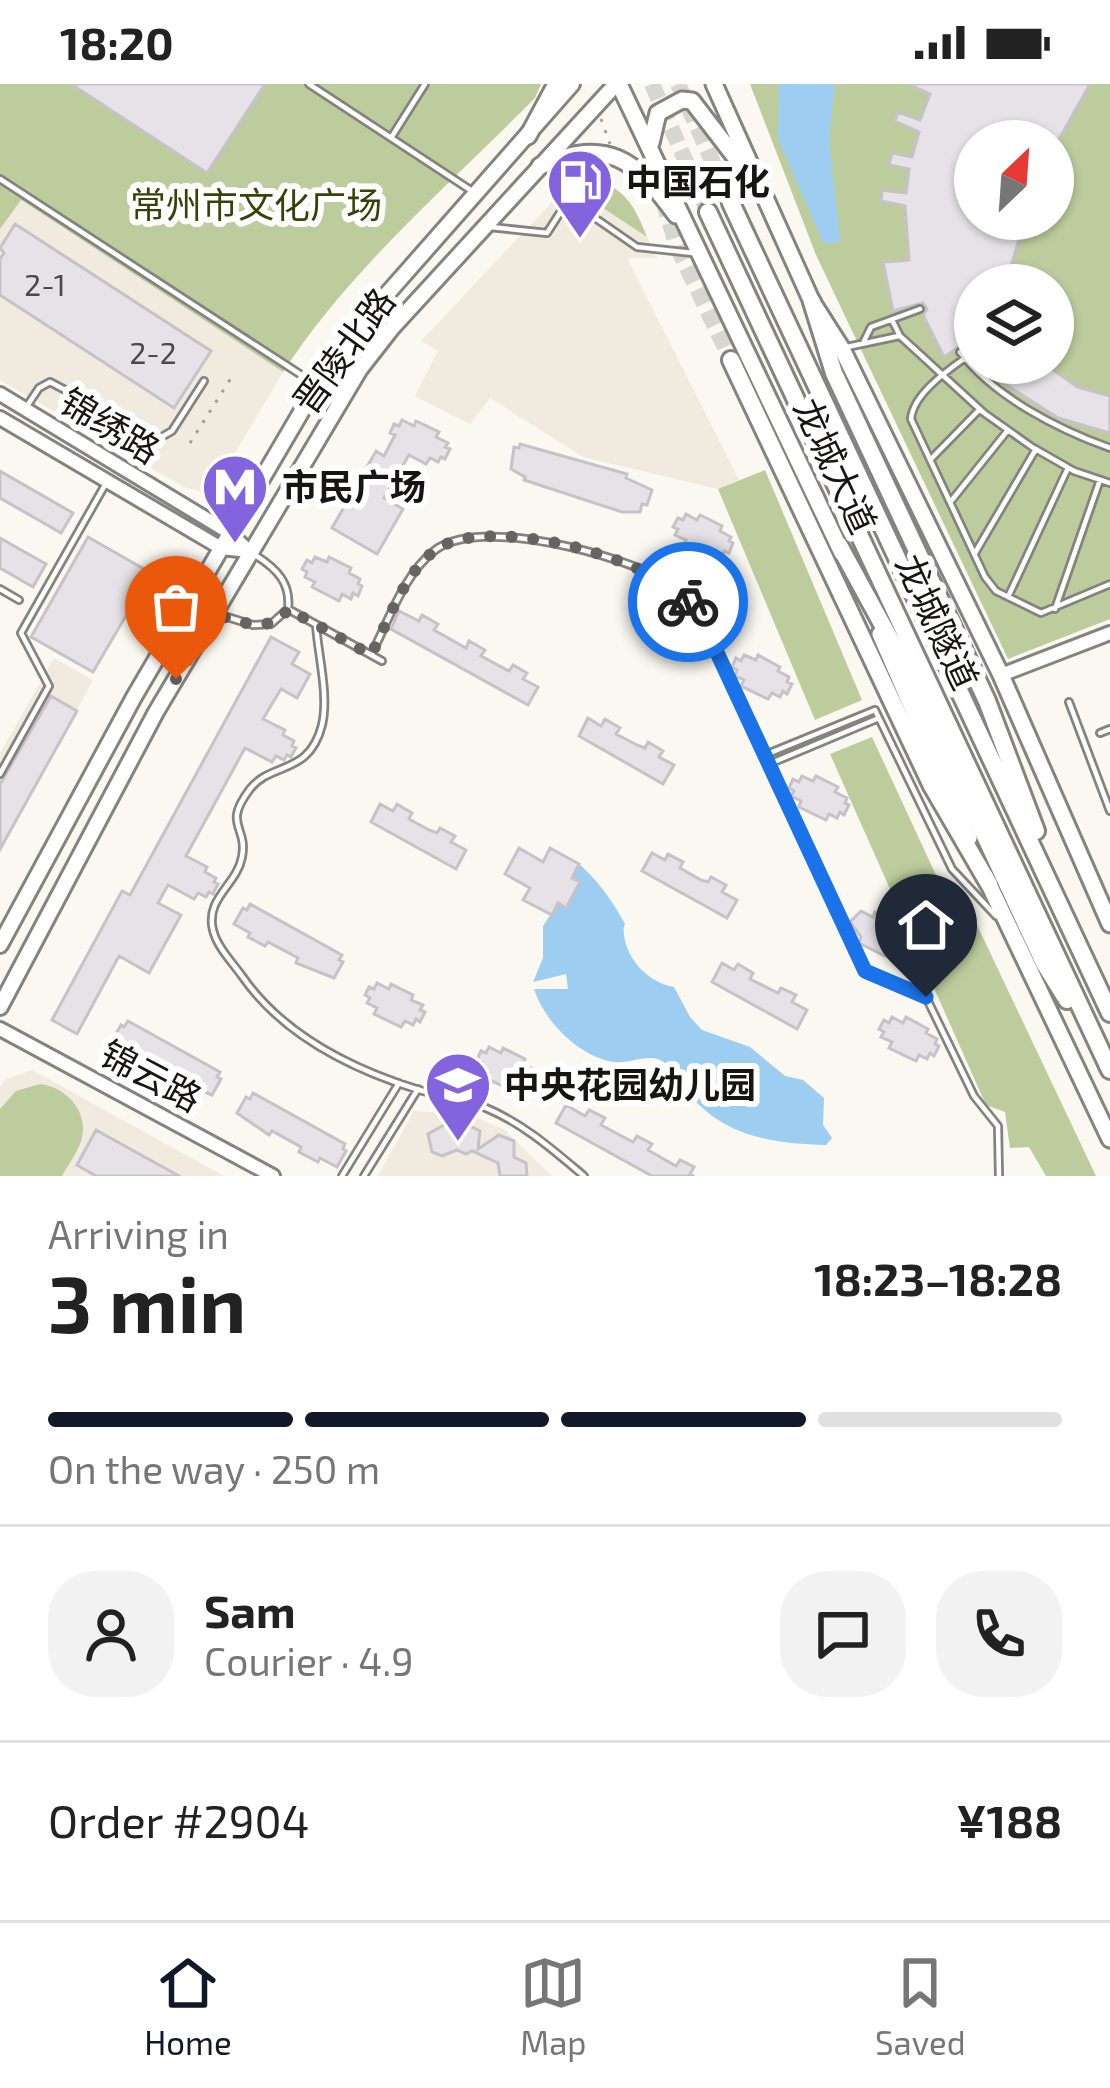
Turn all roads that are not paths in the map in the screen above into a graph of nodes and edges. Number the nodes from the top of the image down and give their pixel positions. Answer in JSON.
{"nodes":[{"id":1,"x":309,"y":84,"type":"edge"},
{"id":2,"x":425,"y":84,"type":"edge"},
{"id":3,"x":556,"y":84,"type":"edge"},
{"id":4,"x":572,"y":84,"type":"edge"},
{"id":5,"x":617,"y":84,"type":"edge"},
{"id":6,"x":714,"y":84,"type":"edge"},
{"id":7,"x":528,"y":136,"type":"junction"},
{"id":8,"x":391,"y":138,"type":"junction"},
{"id":9,"x":656,"y":157,"type":"junction"},
{"id":10,"x":539,"y":166,"type":"junction"},
{"id":11,"x":0,"y":179,"type":"edge"},
{"id":12,"x":475,"y":194,"type":"junction"},
{"id":13,"x":767,"y":202,"type":"junction"},
{"id":14,"x":731,"y":203,"type":"tunnel mouth"},
{"id":15,"x":708,"y":212,"type":"tunnel mouth"},
{"id":16,"x":484,"y":226,"type":"junction"},
{"id":17,"x":700,"y":250,"type":"junction"},
{"id":18,"x":812,"y":302,"type":"junction"},
{"id":19,"x":920,"y":309,"type":"dead end"},
{"id":20,"x":892,"y":320,"type":"junction"},
{"id":21,"x":900,"y":336,"type":"junction"},
{"id":22,"x":864,"y":341,"type":"junction"},
{"id":23,"x":842,"y":349,"type":"junction"},
{"id":24,"x":731,"y":360,"type":"tunnel mouth"},
{"id":25,"x":944,"y":373,"type":"junction"},
{"id":26,"x":204,"y":381,"type":"dead end"},
{"id":27,"x":317,"y":385,"type":"junction"},
{"id":28,"x":0,"y":394,"type":"edge"},
{"id":29,"x":980,"y":409,"type":"junction"},
{"id":30,"x":25,"y":410,"type":"junction"},
{"id":31,"x":0,"y":418,"type":"edge"},
{"id":32,"x":1009,"y":430,"type":"junction"},
{"id":33,"x":1110,"y":448,"type":"edge"},
{"id":34,"x":1036,"y":449,"type":"junction"},
{"id":35,"x":930,"y":460,"type":"junction"},
{"id":36,"x":1068,"y":468,"type":"junction"},
{"id":37,"x":1100,"y":480,"type":"junction"},
{"id":38,"x":108,"y":481,"type":"junction"},
{"id":39,"x":1110,"y":483,"type":"edge"},
{"id":40,"x":950,"y":502,"type":"junction"},
{"id":41,"x":230,"y":533,"type":"junction"},
{"id":42,"x":838,"y":545,"type":"junction"},
{"id":43,"x":221,"y":548,"type":"junction"},
{"id":44,"x":250,"y":551,"type":"junction"},
{"id":45,"x":974,"y":554,"type":"junction"},
{"id":46,"x":1110,"y":584,"type":"edge"},
{"id":47,"x":0,"y":589,"type":"edge"},
{"id":48,"x":1008,"y":597,"type":"junction"},
{"id":49,"x":19,"y":600,"type":"dead end"},
{"id":50,"x":288,"y":609,"type":"junction"},
{"id":51,"x":1055,"y":609,"type":"junction"},
{"id":52,"x":215,"y":614,"type":"junction"},
{"id":53,"x":316,"y":625,"type":"junction"},
{"id":54,"x":1110,"y":633,"type":"edge"},
{"id":55,"x":371,"y":655,"type":"junction"},
{"id":56,"x":382,"y":661,"type":"dead end"},
{"id":57,"x":1001,"y":675,"type":"junction"},
{"id":58,"x":1069,"y":702,"type":"dead end"},
{"id":59,"x":879,"y":718,"type":"junction"},
{"id":60,"x":1110,"y":729,"type":"edge"},
{"id":61,"x":1100,"y":734,"type":"dead end"},
{"id":62,"x":765,"y":755,"type":"junction"},
{"id":63,"x":769,"y":764,"type":"junction"},
{"id":64,"x":0,"y":774,"type":"edge"},
{"id":65,"x":1110,"y":811,"type":"edge"},
{"id":66,"x":988,"y":884,"type":"junction"},
{"id":67,"x":1104,"y":895,"type":"edge"},
{"id":68,"x":1110,"y":924,"type":"edge"},
{"id":69,"x":1012,"y":933,"type":"junction"},
{"id":70,"x":0,"y":945,"type":"edge"},
{"id":71,"x":0,"y":1007,"type":"edge"},
{"id":72,"x":1110,"y":1011,"type":"edge"},
{"id":73,"x":0,"y":1029,"type":"edge"},
{"id":74,"x":1107,"y":1065,"type":"edge"},
{"id":75,"x":399,"y":1083,"type":"junction"},
{"id":76,"x":418,"y":1089,"type":"junction"},
{"id":77,"x":1110,"y":1138,"type":"edge"},
{"id":78,"x":273,"y":1176,"type":"edge"},
{"id":79,"x":342,"y":1176,"type":"edge"},
{"id":80,"x":364,"y":1176,"type":"edge"},
{"id":81,"x":584,"y":1176,"type":"edge"},
{"id":82,"x":999,"y":1176,"type":"edge"}],
"edges":[{"from":1,"to":8,"type":"lane"},
{"from":2,"to":8,"type":"lane"},
{"from":3,"to":7,"type":"main road"},
{"from":4,"to":7,"type":"main road","name":"晋陵北路"},
{"from":5,"to":9,"type":"main road","name":"龙城大道"},
{"from":5,"to":10,"type":"main road","name":"晋陵北路"},
{"from":6,"to":13,"type":"main road","name":"龙城大道"},
{"from":7,"to":12,"type":"main road","name":"晋陵北路"},
{"from":8,"to":12,"type":"lane"},
{"from":9,"to":13,"type":"main road"},
{"from":9,"to":17,"type":"main road","name":"龙城大道"},
{"from":10,"to":16,"type":"main road","name":"晋陵北路"},
{"from":10,"to":17,"type":"main road"},
{"from":11,"to":27,"type":"lane"},
{"from":12,"to":27,"type":"main road","name":"晋陵北路"},
{"from":13,"to":18,"type":"main road","name":"龙城大道"},
{"from":14,"to":72,"type":"highway","name":"龙城隧道"},
{"from":15,"to":74,"type":"highway","name":"龙城隧道"},
{"from":16,"to":17,"type":"lane"},
{"from":16,"to":44,"type":"main road","name":"晋陵北路"},
{"from":17,"to":42,"type":"main road","name":"龙城大道"},
{"from":18,"to":23,"type":"main road","name":"龙城大道"},
{"from":18,"to":72,"type":"highway"},
{"from":19,"to":20,"type":"lane"},
{"from":20,"to":21,"type":"lane"},
{"from":20,"to":22,"type":"lane"},
{"from":21,"to":22,"type":"lane"},
{"from":21,"to":25,"type":"lane"},
{"from":22,"to":23,"type":"lane"},
{"from":23,"to":57,"type":"main road","name":"龙城大道"},
{"from":24,"to":66,"type":"highway"},
{"from":25,"to":29,"type":"lane"},
{"from":25,"to":33,"type":"lane"},
{"from":25,"to":35,"type":"lane"},
{"from":26,"to":30,"type":"lane"},
{"from":27,"to":41,"type":"main road","name":"晋陵北路"},
{"from":28,"to":30,"type":"street","name":"锦绣路"},
{"from":29,"to":32,"type":"lane"},
{"from":29,"to":35,"type":"lane"},
{"from":30,"to":41,"type":"street","name":"锦绣路"},
{"from":31,"to":38,"type":"street","name":"锦绣路"},
{"from":32,"to":34,"type":"lane"},
{"from":32,"to":40,"type":"lane"},
{"from":34,"to":36,"type":"lane"},
{"from":34,"to":45,"type":"lane"},
{"from":35,"to":40,"type":"lane"},
{"from":36,"to":37,"type":"lane"},
{"from":36,"to":48,"type":"lane"},
{"from":37,"to":39,"type":"lane"},
{"from":37,"to":51,"type":"lane"},
{"from":38,"to":43,"type":"street","name":"锦绣路"},
{"from":38,"to":64,"type":"lane"},
{"from":40,"to":45,"type":"lane"},
{"from":41,"to":43,"type":"main road","name":"晋陵北路"},
{"from":41,"to":44,"type":"street","name":"锦绣路"},
{"from":42,"to":66,"type":"main road","name":"龙城大道"},
{"from":42,"to":74,"type":"highway"},
{"from":43,"to":44,"type":"street","name":"锦绣路"},
{"from":43,"to":70,"type":"main road","name":"晋陵北路"},
{"from":44,"to":50,"type":"lane"},
{"from":44,"to":52,"type":"main road","name":"晋陵北路"},
{"from":45,"to":48,"type":"lane"},
{"from":46,"to":51,"type":"lane"},
{"from":47,"to":49,"type":"lane"},
{"from":48,"to":51,"type":"lane"},
{"from":50,"to":52,"type":"lane"},
{"from":50,"to":53,"type":"lane"},
{"from":52,"to":71,"type":"main road","name":"晋陵北路"},
{"from":53,"to":55,"type":"lane"},
{"from":53,"to":75,"type":"lane"},
{"from":54,"to":57,"type":"street"},
{"from":55,"to":56,"type":"lane"},
{"from":55,"to":62,"type":"lane"},
{"from":57,"to":67,"type":"main road","name":"龙城大道"},
{"from":58,"to":65,"type":"lane"},
{"from":59,"to":62,"type":"lane"},
{"from":59,"to":63,"type":"lane"},
{"from":59,"to":69,"type":"lane"},
{"from":60,"to":61,"type":"lane"},
{"from":62,"to":63,"type":"lane"},
{"from":63,"to":82,"type":"lane"},
{"from":66,"to":69,"type":"main road","name":"龙城大道"},
{"from":67,"to":68,"type":"main road","name":"龙城大道"},
{"from":69,"to":77,"type":"main road","name":"龙城大道"},
{"from":73,"to":78,"type":"street","name":"锦云路"},
{"from":75,"to":76,"type":"lane"},
{"from":75,"to":79,"type":"lane"},
{"from":76,"to":80,"type":"lane"},
{"from":76,"to":81,"type":"lane"}]}
